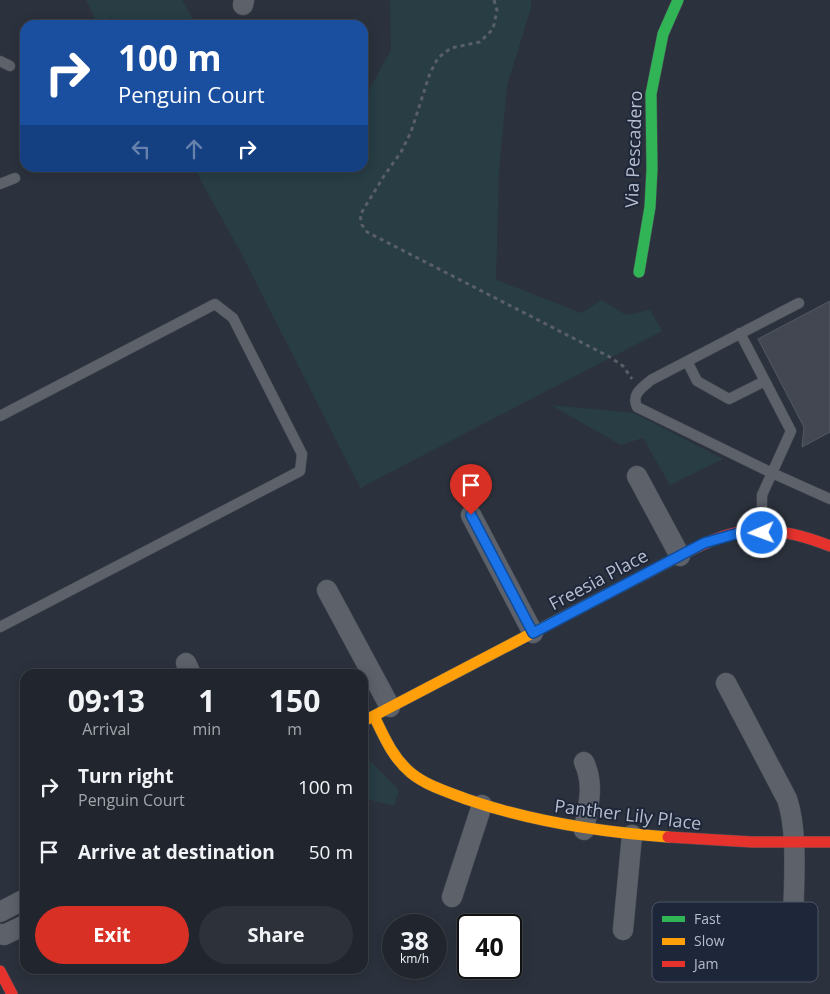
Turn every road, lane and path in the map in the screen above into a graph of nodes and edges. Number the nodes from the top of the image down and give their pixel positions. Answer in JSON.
{"nodes":[{"id":1,"x":494,"y":0,"type":"edge"},
{"id":2,"x":678,"y":0,"type":"edge"},
{"id":3,"x":15,"y":178,"type":"dead end"},
{"id":4,"x":0,"y":184,"type":"edge"},
{"id":5,"x":639,"y":272,"type":"dead end"},
{"id":6,"x":799,"y":303,"type":"dead end"},
{"id":7,"x":740,"y":333,"type":"junction"},
{"id":8,"x":687,"y":361,"type":"junction"},
{"id":9,"x":765,"y":381,"type":"junction"},
{"id":10,"x":636,"y":394,"type":"junction"},
{"id":11,"x":0,"y":416,"type":"edge"},
{"id":12,"x":772,"y":472,"type":"junction"},
{"id":13,"x":638,"y":476,"type":"dead end"},
{"id":14,"x":830,"y":499,"type":"edge"},
{"id":15,"x":471,"y":515,"type":"dead end"},
{"id":16,"x":762,"y":533,"type":"junction"},
{"id":17,"x":830,"y":546,"type":"edge"},
{"id":18,"x":680,"y":556,"type":"junction"},
{"id":19,"x":327,"y":590,"type":"dead end"},
{"id":20,"x":0,"y":627,"type":"edge"},
{"id":21,"x":533,"y":633,"type":"junction"},
{"id":22,"x":363,"y":669,"type":"edge"},
{"id":23,"x":368,"y":680,"type":"edge"},
{"id":24,"x":726,"y":683,"type":"dead end"},
{"id":25,"x":382,"y":711,"type":"junction"},
{"id":26,"x":368,"y":719,"type":"edge"},
{"id":27,"x":584,"y":762,"type":"dead end"},
{"id":28,"x":482,"y":805,"type":"junction"},
{"id":29,"x":584,"y":830,"type":"junction"},
{"id":30,"x":632,"y":835,"type":"junction"},
{"id":31,"x":830,"y":842,"type":"edge"},
{"id":32,"x":794,"y":844,"type":"junction"},
{"id":33,"x":452,"y":897,"type":"dead end"},
{"id":34,"x":20,"y":902,"type":"edge"},
{"id":35,"x":794,"y":902,"type":"edge"},
{"id":36,"x":0,"y":912,"type":"edge"},
{"id":37,"x":20,"y":927,"type":"edge"},
{"id":38,"x":623,"y":930,"type":"dead end"},
{"id":39,"x":0,"y":934,"type":"edge"},
{"id":40,"x":0,"y":972,"type":"edge"},
{"id":41,"x":12,"y":994,"type":"edge"}],
"edges":[{"from":1,"to":10,"type":"path"},
{"from":2,"to":5,"type":"street","name":"Via Pescadero"},
{"from":3,"to":4,"type":"lane"},
{"from":6,"to":7,"type":"lane"},
{"from":7,"to":8,"type":"lane"},
{"from":7,"to":9,"type":"lane"},
{"from":8,"to":9,"type":"lane"},
{"from":8,"to":10,"type":"lane"},
{"from":9,"to":12,"type":"lane"},
{"from":10,"to":12,"type":"lane"},
{"from":11,"to":20,"type":"lane"},
{"from":12,"to":14,"type":"lane"},
{"from":12,"to":16,"type":"lane"},
{"from":13,"to":18,"type":"street"},
{"from":15,"to":21,"type":"street"},
{"from":16,"to":17,"type":"street","name":"Freesia Place"},
{"from":16,"to":18,"type":"street","name":"Freesia Place"},
{"from":18,"to":21,"type":"street","name":"Freesia Place"},
{"from":19,"to":22,"type":"street"},
{"from":21,"to":25,"type":"street","name":"Freesia Place"},
{"from":23,"to":25,"type":"street"},
{"from":24,"to":32,"type":"street"},
{"from":25,"to":26,"type":"street","name":"Freesia Place"},
{"from":25,"to":28,"type":"street","name":"Panther Lily Place"},
{"from":27,"to":29,"type":"street"},
{"from":28,"to":29,"type":"street","name":"Panther Lily Place"},
{"from":28,"to":33,"type":"street"},
{"from":29,"to":30,"type":"street","name":"Panther Lily Place"},
{"from":30,"to":32,"type":"street","name":"Panther Lily Place"},
{"from":30,"to":38,"type":"street"},
{"from":31,"to":32,"type":"street","name":"Panther Lily Place"},
{"from":32,"to":35,"type":"street"},
{"from":34,"to":36,"type":"street"},
{"from":37,"to":39,"type":"street"},
{"from":40,"to":41,"type":"street"}]}
